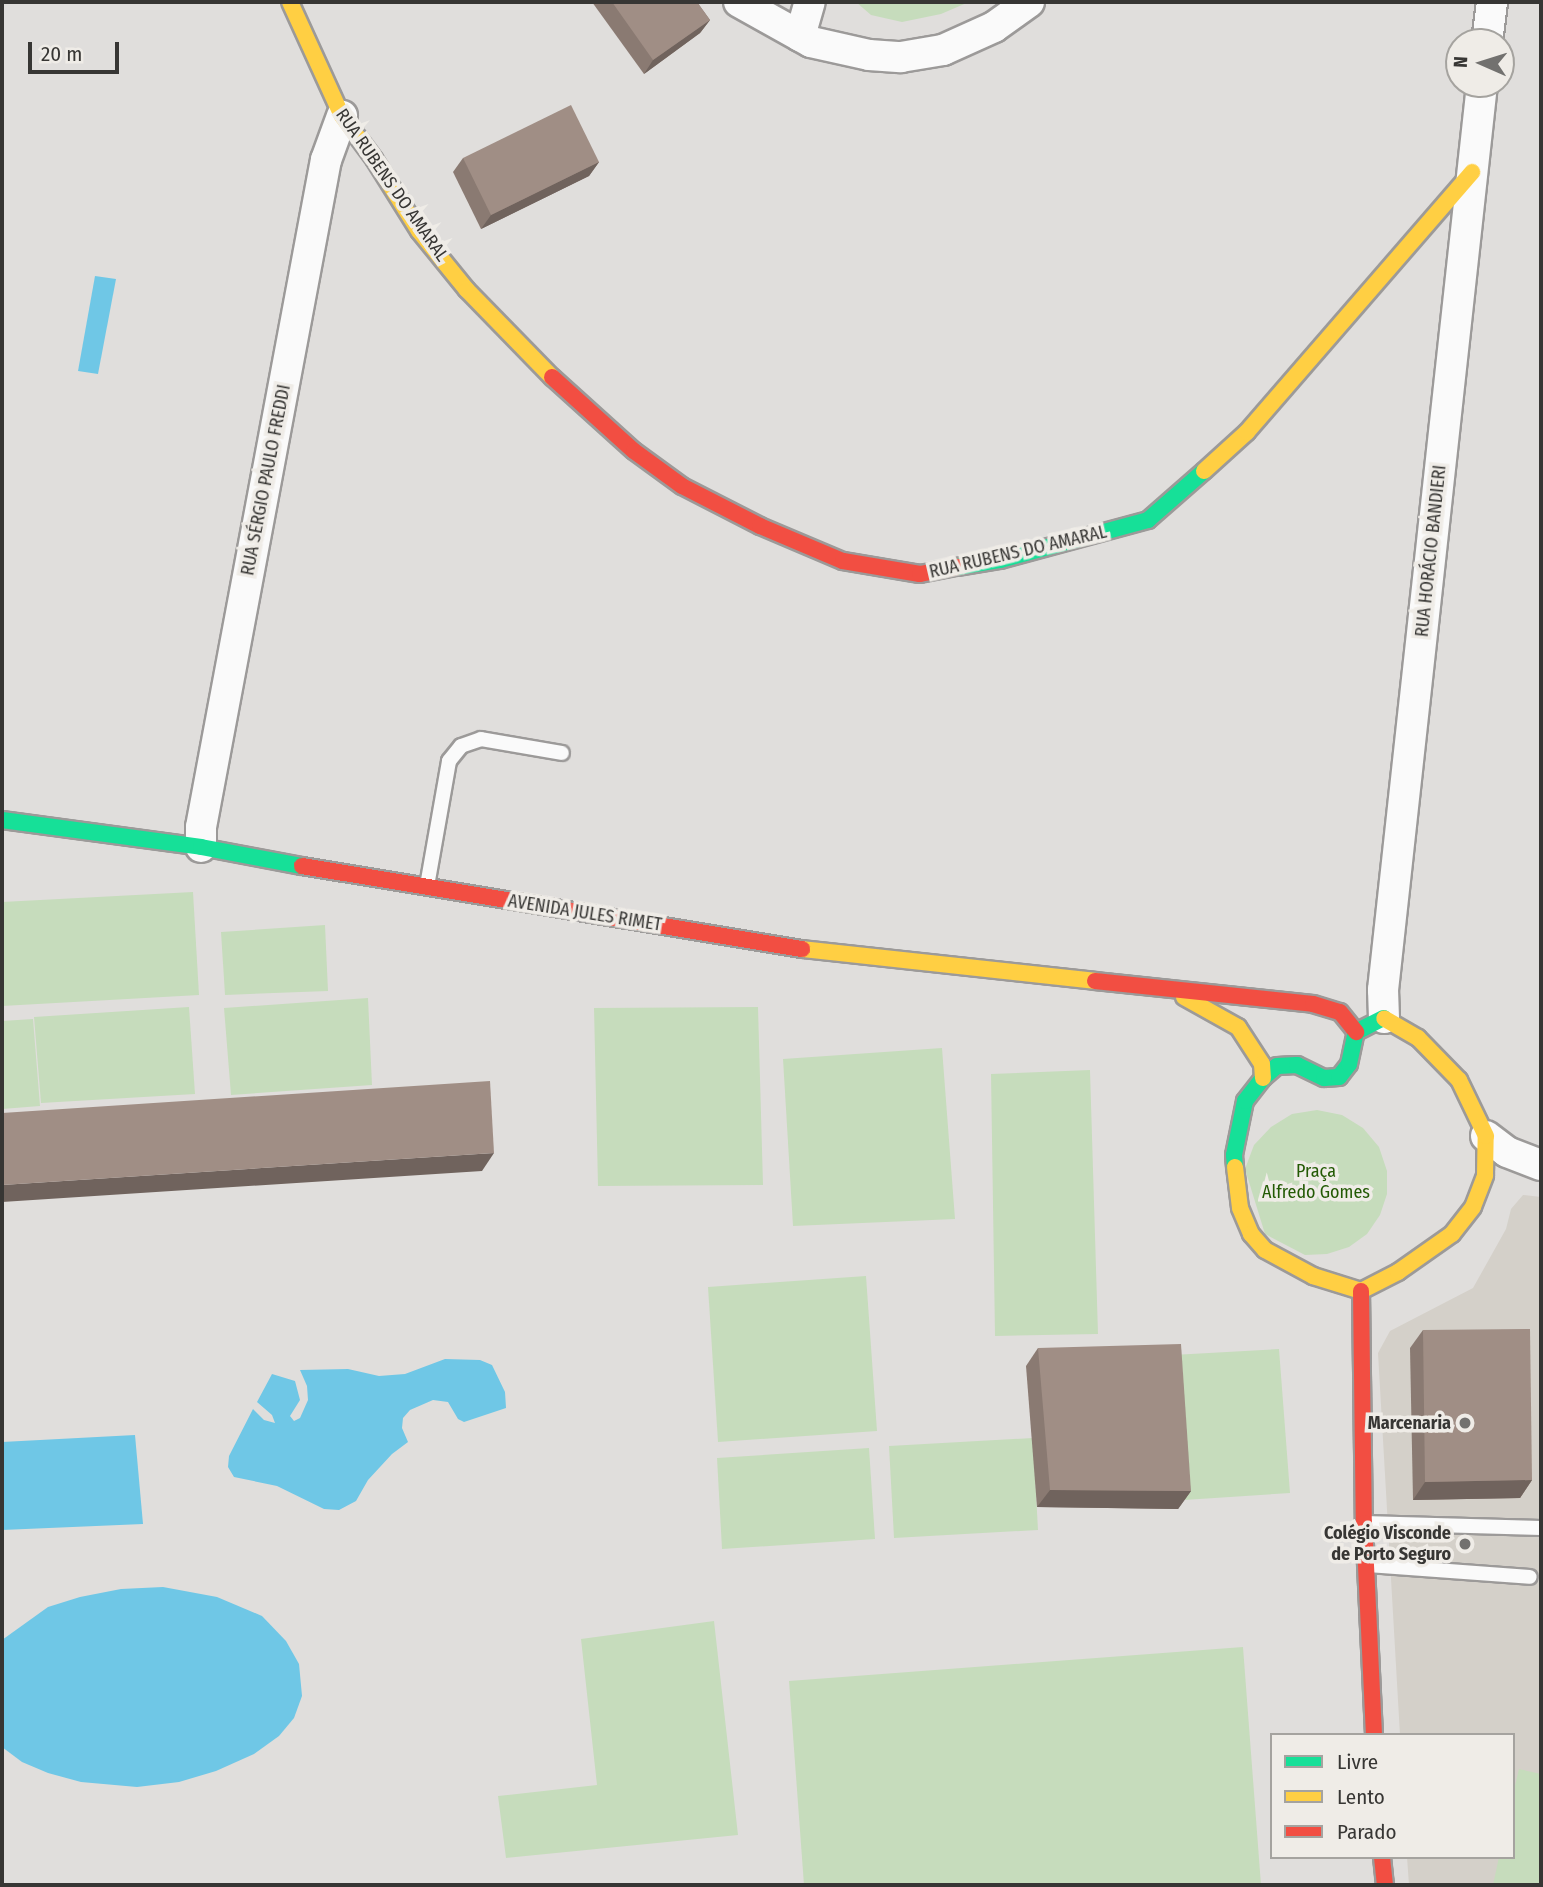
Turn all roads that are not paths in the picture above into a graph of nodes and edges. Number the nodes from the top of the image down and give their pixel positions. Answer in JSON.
{"nodes":[{"id":1,"x":290,"y":2,"type":"edge"},
{"id":2,"x":739,"y":2,"type":"edge"},
{"id":3,"x":810,"y":2,"type":"edge"},
{"id":4,"x":1029,"y":2,"type":"edge"},
{"id":5,"x":1492,"y":2,"type":"edge"},
{"id":6,"x":1489,"y":28,"type":"edge"},
{"id":7,"x":800,"y":36,"type":"junction"},
{"id":8,"x":1480,"y":98,"type":"edge"},
{"id":9,"x":342,"y":116,"type":"junction"},
{"id":10,"x":1472,"y":172,"type":"junction"},
{"id":11,"x":562,"y":753,"type":"dead end"},
{"id":12,"x":5,"y":824,"type":"edge"},
{"id":13,"x":201,"y":847,"type":"junction"},
{"id":14,"x":427,"y":887,"type":"junction"},
{"id":15,"x":1170,"y":989,"type":"junction"},
{"id":16,"x":1384,"y":1018,"type":"junction"},
{"id":17,"x":1356,"y":1032,"type":"junction"},
{"id":18,"x":1263,"y":1078,"type":"junction"},
{"id":19,"x":1486,"y":1136,"type":"junction"},
{"id":20,"x":1541,"y":1166,"type":"edge"},
{"id":21,"x":1361,"y":1291,"type":"junction"},
{"id":22,"x":1364,"y":1524,"type":"junction"},
{"id":23,"x":1541,"y":1528,"type":"edge"},
{"id":24,"x":1366,"y":1565,"type":"junction"},
{"id":25,"x":1531,"y":1577,"type":"dead end"},
{"id":26,"x":1374,"y":1733,"type":"edge"},
{"id":27,"x":1382,"y":1859,"type":"edge"},
{"id":28,"x":1385,"y":1885,"type":"edge"}],
"edges":[{"from":1,"to":9,"type":"street","name":"RUA RUBENS DO AMARAL"},
{"from":2,"to":7,"type":"street"},
{"from":3,"to":7,"type":"street"},
{"from":4,"to":7,"type":"street"},
{"from":5,"to":6,"type":"street"},
{"from":8,"to":10,"type":"street","name":"RUA HORÁCIO BANDIERI"},
{"from":9,"to":10,"type":"street","name":"RUA RUBENS DO AMARAL"},
{"from":9,"to":13,"type":"street","name":"RUA SÉRGIO PAULO FREDDI"},
{"from":10,"to":16,"type":"street","name":"RUA HORÁCIO BANDIERI"},
{"from":11,"to":14,"type":"lane"},
{"from":12,"to":13,"type":"street","name":"AVENIDA JULES RIMET"},
{"from":13,"to":14,"type":"street","name":"AVENIDA JULES RIMET"},
{"from":14,"to":15,"type":"street","name":"AVENIDA JULES RIMET"},
{"from":15,"to":17,"type":"street","name":"AVENIDA JULES RIMET"},
{"from":15,"to":18,"type":"street","name":"AVENIDA JULES RIMET"},
{"from":16,"to":17,"type":"street"},
{"from":16,"to":19,"type":"street"},
{"from":17,"to":18,"type":"street"},
{"from":18,"to":21,"type":"street"},
{"from":19,"to":20,"type":"street"},
{"from":19,"to":21,"type":"street"},
{"from":21,"to":22,"type":"street"},
{"from":22,"to":23,"type":"lane"},
{"from":22,"to":24,"type":"street"},
{"from":24,"to":25,"type":"lane"},
{"from":24,"to":26,"type":"street"},
{"from":27,"to":28,"type":"street"}]}
